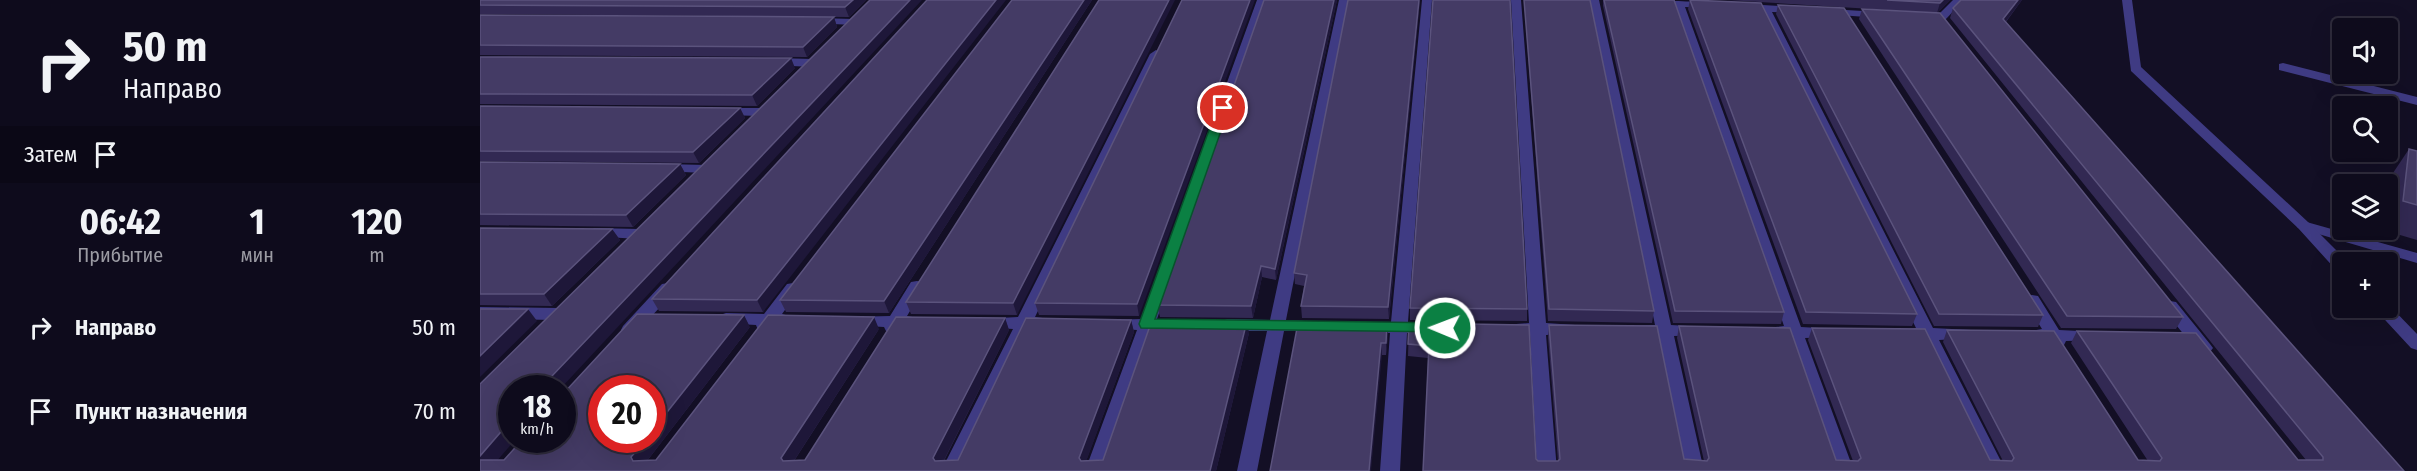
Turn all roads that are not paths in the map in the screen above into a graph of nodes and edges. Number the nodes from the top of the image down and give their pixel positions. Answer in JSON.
{"nodes":[{"id":1,"x":1262,"y":0,"type":"edge"},
{"id":2,"x":1344,"y":0,"type":"edge"},
{"id":3,"x":1427,"y":0,"type":"edge"},
{"id":4,"x":1516,"y":0,"type":"edge"},
{"id":5,"x":1594,"y":0,"type":"edge"},
{"id":6,"x":1619,"y":0,"type":"edge"},
{"id":7,"x":2127,"y":0,"type":"edge"},
{"id":8,"x":1954,"y":1,"type":"edge"},
{"id":9,"x":1678,"y":3,"type":"junction"},
{"id":10,"x":1766,"y":9,"type":"junction"},
{"id":11,"x":1846,"y":13,"type":"junction"},
{"id":12,"x":1894,"y":16,"type":"edge"},
{"id":13,"x":807,"y":21,"type":"edge"},
{"id":14,"x":1940,"y":21,"type":"edge"},
{"id":15,"x":1859,"y":33,"type":"edge"},
{"id":16,"x":837,"y":38,"type":"edge"},
{"id":17,"x":1162,"y":42,"type":"edge"},
{"id":18,"x":765,"y":62,"type":"edge"},
{"id":19,"x":2283,"y":67,"type":"dead end"},
{"id":20,"x":797,"y":79,"type":"edge"},
{"id":21,"x":2417,"y":101,"type":"edge"},
{"id":22,"x":704,"y":112,"type":"edge"},
{"id":23,"x":747,"y":128,"type":"edge"},
{"id":24,"x":646,"y":168,"type":"edge"},
{"id":25,"x":689,"y":185,"type":"edge"},
{"id":26,"x":2302,"y":225,"type":"junction"},
{"id":27,"x":582,"y":233,"type":"edge"},
{"id":28,"x":623,"y":250,"type":"edge"},
{"id":29,"x":2332,"y":256,"type":"edge"},
{"id":30,"x":2417,"y":258,"type":"edge"},
{"id":31,"x":927,"y":271,"type":"edge"},
{"id":32,"x":805,"y":273,"type":"edge"},
{"id":33,"x":680,"y":274,"type":"edge"},
{"id":34,"x":2024,"y":287,"type":"edge"},
{"id":35,"x":2159,"y":292,"type":"edge"},
{"id":36,"x":480,"y":313,"type":"edge"},
{"id":37,"x":640,"y":318,"type":"junction"},
{"id":38,"x":2392,"y":318,"type":"edge"},
{"id":39,"x":663,"y":319,"type":"edge"},
{"id":40,"x":710,"y":319,"type":"edge"},
{"id":41,"x":769,"y":320,"type":"junction"},
{"id":42,"x":803,"y":320,"type":"edge"},
{"id":43,"x":837,"y":321,"type":"edge"},
{"id":44,"x":895,"y":321,"type":"junction"},
{"id":45,"x":930,"y":322,"type":"edge"},
{"id":46,"x":965,"y":322,"type":"edge"},
{"id":47,"x":1023,"y":323,"type":"junction"},
{"id":48,"x":1057,"y":323,"type":"edge"},
{"id":49,"x":1101,"y":324,"type":"edge"},
{"id":50,"x":1146,"y":324,"type":"junction"},
{"id":51,"x":1182,"y":325,"type":"edge"},
{"id":52,"x":1206,"y":325,"type":"edge"},
{"id":53,"x":1278,"y":326,"type":"junction"},
{"id":54,"x":1333,"y":327,"type":"edge"},
{"id":55,"x":1355,"y":327,"type":"edge"},
{"id":56,"x":1399,"y":327,"type":"junction"},
{"id":57,"x":1445,"y":328,"type":"edge"},
{"id":58,"x":1491,"y":328,"type":"edge"},
{"id":59,"x":543,"y":329,"type":"edge"},
{"id":60,"x":1537,"y":329,"type":"junction"},
{"id":61,"x":1583,"y":330,"type":"edge"},
{"id":62,"x":1617,"y":330,"type":"edge"},
{"id":63,"x":1664,"y":331,"type":"junction"},
{"id":64,"x":1711,"y":331,"type":"edge"},
{"id":65,"x":1758,"y":332,"type":"edge"},
{"id":66,"x":1794,"y":332,"type":"junction"},
{"id":67,"x":1850,"y":333,"type":"edge"},
{"id":68,"x":1894,"y":333,"type":"edge"},
{"id":69,"x":1927,"y":334,"type":"junction"},
{"id":70,"x":1985,"y":335,"type":"edge"},
{"id":71,"x":2020,"y":335,"type":"edge"},
{"id":72,"x":2055,"y":336,"type":"junction"},
{"id":73,"x":2114,"y":336,"type":"edge"},
{"id":74,"x":2172,"y":337,"type":"edge"},
{"id":75,"x":2196,"y":338,"type":"junction"},
{"id":76,"x":754,"y":339,"type":"edge"},
{"id":77,"x":882,"y":341,"type":"edge"},
{"id":78,"x":616,"y":344,"type":"edge"},
{"id":79,"x":2417,"y":344,"type":"edge"},
{"id":80,"x":2068,"y":355,"type":"edge"},
{"id":81,"x":2210,"y":355,"type":"edge"},
{"id":82,"x":951,"y":471,"type":"edge"},
{"id":83,"x":1095,"y":471,"type":"edge"},
{"id":84,"x":1247,"y":471,"type":"edge"},
{"id":85,"x":1390,"y":471,"type":"edge"},
{"id":86,"x":1547,"y":471,"type":"edge"},
{"id":87,"x":1694,"y":471,"type":"edge"},
{"id":88,"x":1844,"y":471,"type":"edge"},
{"id":89,"x":1996,"y":471,"type":"edge"}],
"edges":[{"from":1,"to":50,"type":"street"},
{"from":2,"to":53,"type":"street"},
{"from":3,"to":56,"type":"street"},
{"from":4,"to":60,"type":"street"},
{"from":5,"to":63,"type":"street"},
{"from":6,"to":9,"type":"street"},
{"from":7,"to":26,"type":"street"},
{"from":8,"to":14,"type":"street"},
{"from":9,"to":10,"type":"street"},
{"from":9,"to":66,"type":"street"},
{"from":10,"to":11,"type":"street"},
{"from":10,"to":69,"type":"street"},
{"from":11,"to":12,"type":"street"},
{"from":11,"to":15,"type":"street"},
{"from":13,"to":16,"type":"street"},
{"from":17,"to":47,"type":"street"},
{"from":18,"to":20,"type":"street"},
{"from":19,"to":21,"type":"street"},
{"from":22,"to":23,"type":"street"},
{"from":24,"to":25,"type":"street"},
{"from":26,"to":29,"type":"street"},
{"from":26,"to":30,"type":"street"},
{"from":27,"to":28,"type":"street"},
{"from":31,"to":44,"type":"street"},
{"from":32,"to":41,"type":"street"},
{"from":33,"to":37,"type":"street"},
{"from":34,"to":72,"type":"street"},
{"from":35,"to":75,"type":"street"},
{"from":36,"to":59,"type":"street"},
{"from":37,"to":39,"type":"street"},
{"from":37,"to":78,"type":"street"},
{"from":38,"to":79,"type":"street"},
{"from":40,"to":41,"type":"street"},
{"from":41,"to":42,"type":"street"},
{"from":41,"to":76,"type":"street"},
{"from":43,"to":44,"type":"street"},
{"from":44,"to":45,"type":"street"},
{"from":44,"to":77,"type":"street"},
{"from":46,"to":47,"type":"street"},
{"from":47,"to":48,"type":"street"},
{"from":47,"to":82,"type":"street"},
{"from":49,"to":50,"type":"street"},
{"from":50,"to":51,"type":"street"},
{"from":50,"to":83,"type":"street"},
{"from":52,"to":53,"type":"street"},
{"from":53,"to":54,"type":"street"},
{"from":53,"to":84,"type":"street"},
{"from":55,"to":56,"type":"street"},
{"from":56,"to":57,"type":"street"},
{"from":56,"to":85,"type":"street"},
{"from":58,"to":60,"type":"street"},
{"from":60,"to":61,"type":"street"},
{"from":60,"to":86,"type":"street"},
{"from":62,"to":63,"type":"street"},
{"from":63,"to":64,"type":"street"},
{"from":63,"to":87,"type":"street"},
{"from":65,"to":66,"type":"street"},
{"from":66,"to":67,"type":"street"},
{"from":66,"to":88,"type":"street"},
{"from":68,"to":69,"type":"street"},
{"from":69,"to":70,"type":"street"},
{"from":69,"to":89,"type":"street"},
{"from":71,"to":72,"type":"street"},
{"from":72,"to":73,"type":"street"},
{"from":72,"to":80,"type":"street"},
{"from":74,"to":75,"type":"street"},
{"from":75,"to":81,"type":"street"}]}
